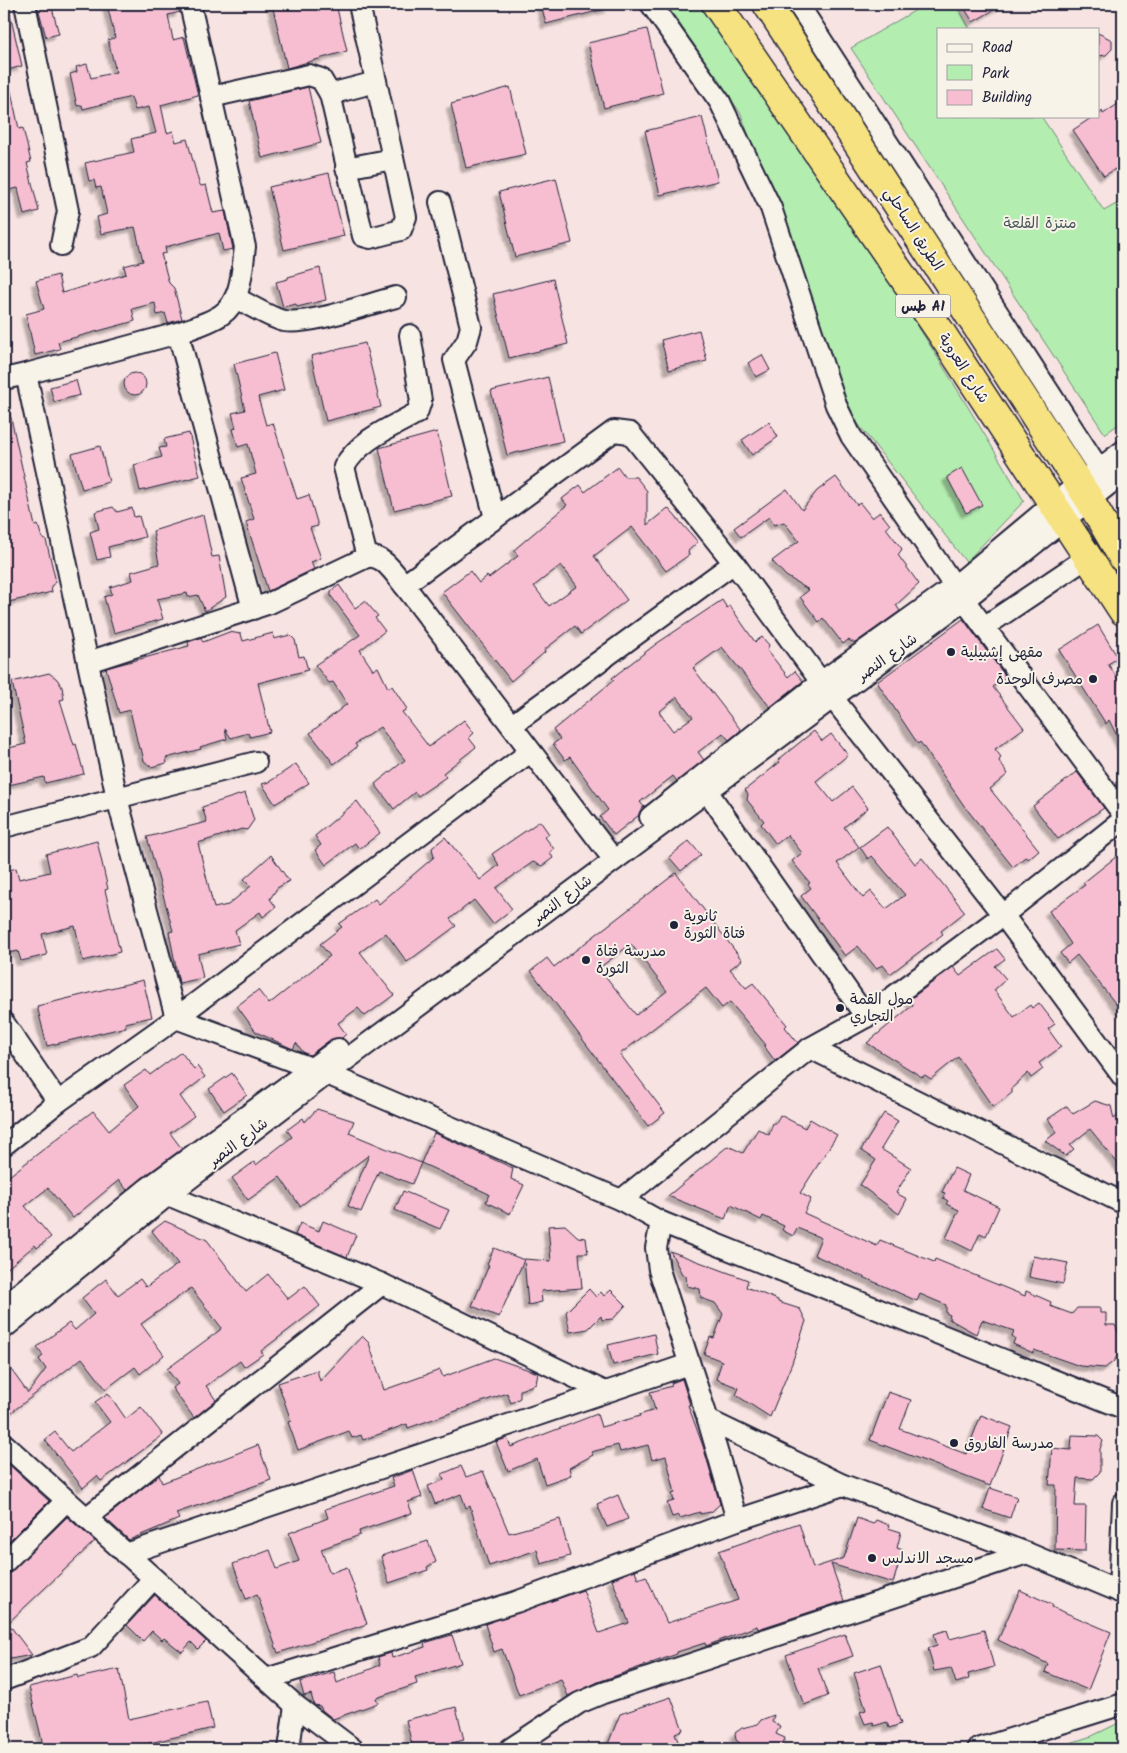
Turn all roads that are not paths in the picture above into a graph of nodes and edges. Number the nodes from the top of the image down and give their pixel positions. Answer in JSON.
{"nodes":[{"id":1,"x":25,"y":4,"type":"edge"},
{"id":2,"x":190,"y":4,"type":"edge"},
{"id":3,"x":359,"y":4,"type":"edge"},
{"id":4,"x":651,"y":4,"type":"edge"},
{"id":5,"x":716,"y":4,"type":"edge"},
{"id":6,"x":767,"y":4,"type":"edge"},
{"id":7,"x":798,"y":4,"type":"edge"},
{"id":8,"x":376,"y":82,"type":"junction"},
{"id":9,"x":330,"y":94,"type":"junction"},
{"id":10,"x":211,"y":97,"type":"junction"},
{"id":11,"x":393,"y":159,"type":"junction"},
{"id":12,"x":346,"y":168,"type":"junction"},
{"id":13,"x":440,"y":202,"type":"dead end"},
{"id":14,"x":61,"y":246,"type":"dead end"},
{"id":15,"x":396,"y":297,"type":"dead end"},
{"id":16,"x":235,"y":298,"type":"junction"},
{"id":17,"x":178,"y":333,"type":"junction"},
{"id":18,"x":410,"y":335,"type":"dead end"},
{"id":19,"x":26,"y":374,"type":"junction"},
{"id":20,"x":4,"y":379,"type":"edge"},
{"id":21,"x":1123,"y":451,"type":"edge"},
{"id":22,"x":1100,"y":482,"type":"edge"},
{"id":23,"x":1058,"y":512,"type":"junction"},
{"id":24,"x":495,"y":518,"type":"junction"},
{"id":25,"x":367,"y":557,"type":"junction"},
{"id":26,"x":1088,"y":557,"type":"junction"},
{"id":27,"x":1123,"y":558,"type":"edge"},
{"id":28,"x":734,"y":564,"type":"junction"},
{"id":29,"x":404,"y":584,"type":"junction"},
{"id":30,"x":960,"y":593,"type":"junction"},
{"id":31,"x":253,"y":610,"type":"junction"},
{"id":32,"x":1123,"y":611,"type":"edge"},
{"id":33,"x":984,"y":626,"type":"junction"},
{"id":34,"x":88,"y":662,"type":"junction"},
{"id":35,"x":827,"y":690,"type":"junction"},
{"id":36,"x":512,"y":725,"type":"junction"},
{"id":37,"x":530,"y":752,"type":"junction"},
{"id":38,"x":256,"y":762,"type":"dead end"},
{"id":39,"x":707,"y":791,"type":"junction"},
{"id":40,"x":117,"y":798,"type":"junction"},
{"id":41,"x":1123,"y":814,"type":"edge"},
{"id":42,"x":1123,"y":820,"type":"edge"},
{"id":43,"x":4,"y":827,"type":"edge"},
{"id":44,"x":606,"y":851,"type":"junction"},
{"id":45,"x":1003,"y":916,"type":"junction"},
{"id":46,"x":866,"y":1017,"type":"junction"},
{"id":47,"x":176,"y":1018,"type":"junction"},
{"id":48,"x":4,"y":1023,"type":"edge"},
{"id":49,"x":810,"y":1048,"type":"junction"},
{"id":50,"x":319,"y":1071,"type":"junction"},
{"id":51,"x":1123,"y":1076,"type":"edge"},
{"id":52,"x":58,"y":1102,"type":"junction"},
{"id":53,"x":4,"y":1145,"type":"edge"},
{"id":54,"x":168,"y":1196,"type":"junction"},
{"id":55,"x":621,"y":1200,"type":"junction"},
{"id":56,"x":1123,"y":1203,"type":"edge"},
{"id":57,"x":661,"y":1222,"type":"junction"},
{"id":58,"x":382,"y":1284,"type":"junction"},
{"id":59,"x":4,"y":1306,"type":"edge"},
{"id":60,"x":4,"y":1328,"type":"edge"},
{"id":61,"x":689,"y":1364,"type":"junction"},
{"id":62,"x":603,"y":1391,"type":"junction"},
{"id":63,"x":1123,"y":1408,"type":"edge"},
{"id":64,"x":708,"y":1420,"type":"junction"},
{"id":65,"x":4,"y":1444,"type":"edge"},
{"id":66,"x":843,"y":1485,"type":"junction"},
{"id":67,"x":66,"y":1501,"type":"junction"},
{"id":68,"x":1123,"y":1503,"type":"edge"},
{"id":69,"x":86,"y":1518,"type":"junction"},
{"id":70,"x":737,"y":1520,"type":"junction"},
{"id":71,"x":1027,"y":1553,"type":"junction"},
{"id":72,"x":126,"y":1554,"type":"junction"},
{"id":73,"x":4,"y":1563,"type":"edge"},
{"id":74,"x":153,"y":1579,"type":"junction"},
{"id":75,"x":1121,"y":1592,"type":"edge"},
{"id":76,"x":266,"y":1679,"type":"junction"},
{"id":77,"x":4,"y":1680,"type":"edge"},
{"id":78,"x":1123,"y":1704,"type":"edge"},
{"id":79,"x":295,"y":1705,"type":"junction"},
{"id":80,"x":289,"y":1749,"type":"edge"},
{"id":81,"x":353,"y":1749,"type":"edge"},
{"id":82,"x":510,"y":1749,"type":"edge"},
{"id":83,"x":978,"y":1749,"type":"edge"}],
"edges":[{"from":1,"to":14,"type":"street"},
{"from":2,"to":10,"type":"street"},
{"from":3,"to":8,"type":"street"},
{"from":4,"to":30,"type":"street"},
{"from":5,"to":23,"type":"highway","name":"شارع العروبة","number":"طس A1"},
{"from":6,"to":22,"type":"highway","name":"الطريق الساحلي","number":"طس A1"},
{"from":7,"to":22,"type":"street"},
{"from":8,"to":9,"type":"street"},
{"from":8,"to":11,"type":"street"},
{"from":9,"to":10,"type":"street"},
{"from":9,"to":12,"type":"street"},
{"from":10,"to":16,"type":"street"},
{"from":11,"to":12,"type":"street"},
{"from":11,"to":12,"type":"street"},
{"from":13,"to":24,"type":"street"},
{"from":15,"to":16,"type":"street"},
{"from":16,"to":17,"type":"street"},
{"from":17,"to":19,"type":"street"},
{"from":17,"to":31,"type":"street"},
{"from":18,"to":25,"type":"street"},
{"from":19,"to":20,"type":"street"},
{"from":19,"to":34,"type":"street"},
{"from":21,"to":22,"type":"street","name":"شارع النصر"},
{"from":22,"to":23,"type":"street","name":"شارع النصر"},
{"from":22,"to":27,"type":"highway","name":"الطريق الساحلي","number":"طس A1"},
{"from":23,"to":26,"type":"highway","name":"شارع العروبة","number":"طس A1"},
{"from":23,"to":30,"type":"street","name":"شارع النصر"},
{"from":24,"to":28,"type":"street"},
{"from":24,"to":29,"type":"street"},
{"from":25,"to":29,"type":"street"},
{"from":25,"to":31,"type":"street"},
{"from":26,"to":32,"type":"highway","name":"شارع العروبة","number":"طس A1"},
{"from":26,"to":33,"type":"street"},
{"from":28,"to":35,"type":"street"},
{"from":28,"to":36,"type":"street"},
{"from":29,"to":36,"type":"street"},
{"from":30,"to":33,"type":"street"},
{"from":30,"to":35,"type":"street","name":"شارع النصر"},
{"from":31,"to":34,"type":"street"},
{"from":33,"to":41,"type":"street"},
{"from":34,"to":40,"type":"street"},
{"from":35,"to":39,"type":"street","name":"شارع النصر"},
{"from":35,"to":44,"type":"street","name":"شارع النصر"},
{"from":35,"to":45,"type":"street"},
{"from":36,"to":37,"type":"street"},
{"from":37,"to":44,"type":"street"},
{"from":37,"to":47,"type":"street"},
{"from":38,"to":40,"type":"street"},
{"from":39,"to":46,"type":"street"},
{"from":39,"to":50,"type":"street","name":"شارع النصر"},
{"from":40,"to":43,"type":"street"},
{"from":40,"to":47,"type":"street"},
{"from":42,"to":45,"type":"street"},
{"from":44,"to":50,"type":"street","name":"شارع النصر"},
{"from":45,"to":46,"type":"street"},
{"from":45,"to":51,"type":"street"},
{"from":46,"to":49,"type":"street"},
{"from":47,"to":50,"type":"street"},
{"from":47,"to":52,"type":"street"},
{"from":48,"to":52,"type":"street"},
{"from":49,"to":55,"type":"street"},
{"from":49,"to":56,"type":"street"},
{"from":50,"to":54,"type":"street","name":"شارع النصر"},
{"from":50,"to":55,"type":"street"},
{"from":50,"to":59,"type":"street","name":"شارع النصر"},
{"from":52,"to":53,"type":"street"},
{"from":54,"to":58,"type":"street"},
{"from":54,"to":60,"type":"street","name":"شارع النصر"},
{"from":55,"to":57,"type":"street"},
{"from":57,"to":61,"type":"street"},
{"from":57,"to":63,"type":"street"},
{"from":58,"to":62,"type":"street"},
{"from":58,"to":69,"type":"street"},
{"from":61,"to":62,"type":"street"},
{"from":61,"to":64,"type":"street"},
{"from":62,"to":72,"type":"street"},
{"from":64,"to":66,"type":"street"},
{"from":64,"to":70,"type":"street"},
{"from":65,"to":67,"type":"street"},
{"from":66,"to":70,"type":"street"},
{"from":66,"to":71,"type":"street"},
{"from":67,"to":69,"type":"street"},
{"from":67,"to":73,"type":"street"},
{"from":68,"to":75,"type":"street"},
{"from":69,"to":72,"type":"street"},
{"from":70,"to":76,"type":"street"},
{"from":71,"to":75,"type":"street"},
{"from":71,"to":82,"type":"street"},
{"from":72,"to":74,"type":"street"},
{"from":74,"to":76,"type":"street"},
{"from":74,"to":77,"type":"street"},
{"from":76,"to":79,"type":"street"},
{"from":78,"to":83,"type":"street"},
{"from":79,"to":80,"type":"street"},
{"from":79,"to":81,"type":"street"}]}
